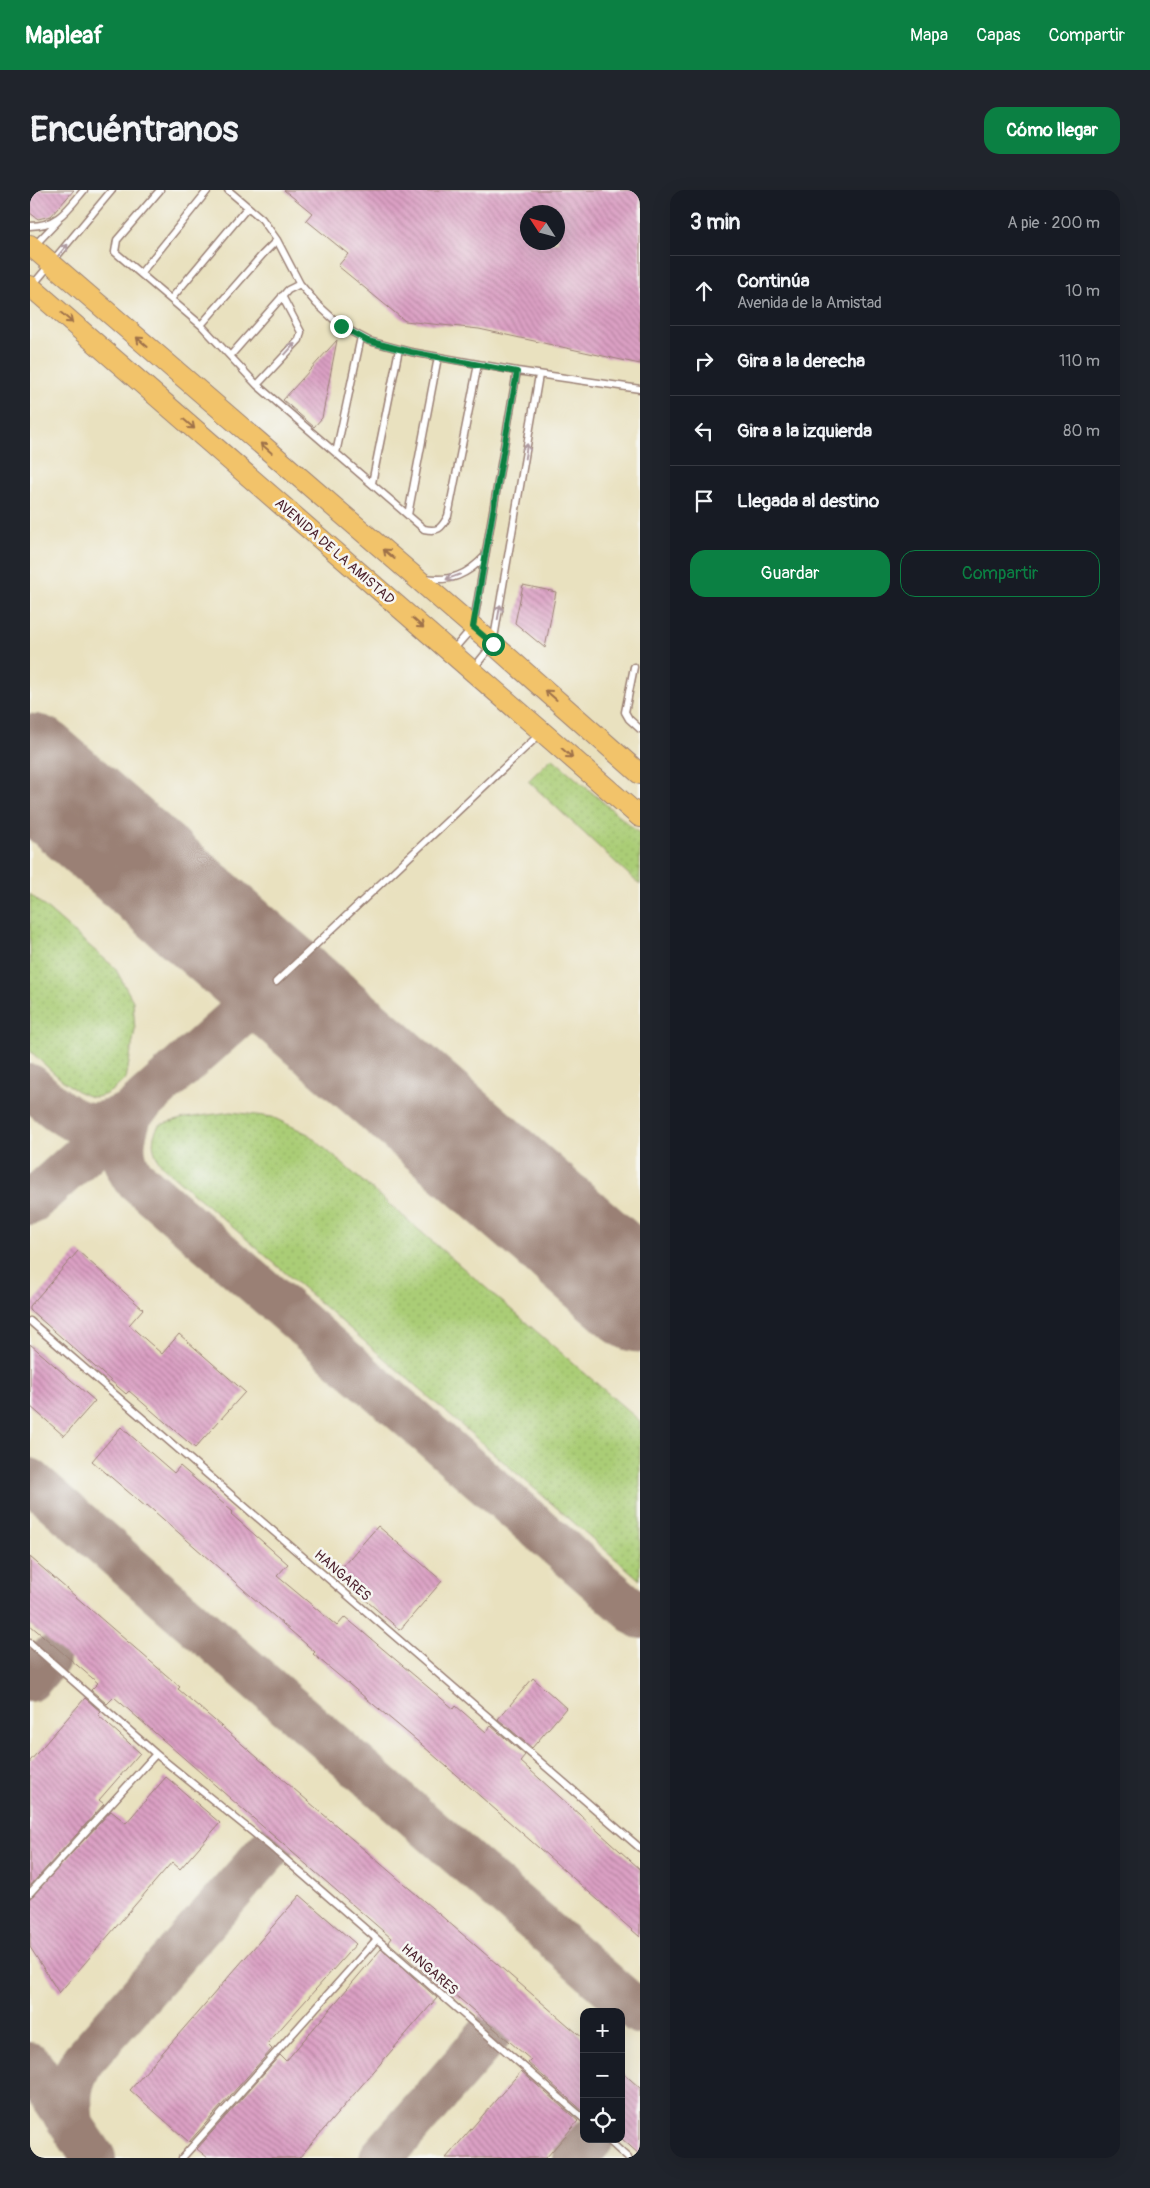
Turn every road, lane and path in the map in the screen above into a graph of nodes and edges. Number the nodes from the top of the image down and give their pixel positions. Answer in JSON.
{"nodes":[{"id":1,"x":84,"y":190,"type":"edge"},
{"id":2,"x":112,"y":190,"type":"edge"},
{"id":3,"x":160,"y":190,"type":"edge"},
{"id":4,"x":208,"y":190,"type":"edge"},
{"id":5,"x":228,"y":190,"type":"edge"},
{"id":6,"x":247,"y":208,"type":"junction"},
{"id":7,"x":61,"y":218,"type":"junction"},
{"id":8,"x":30,"y":226,"type":"edge"},
{"id":9,"x":277,"y":240,"type":"junction"},
{"id":10,"x":31,"y":248,"type":"edge"},
{"id":11,"x":51,"y":263,"type":"junction"},
{"id":12,"x":141,"y":273,"type":"junction"},
{"id":13,"x":300,"y":284,"type":"junction"},
{"id":14,"x":31,"y":286,"type":"edge"},
{"id":15,"x":282,"y":296,"type":"junction"},
{"id":16,"x":171,"y":299,"type":"junction"},
{"id":17,"x":201,"y":325,"type":"junction"},
{"id":18,"x":361,"y":337,"type":"junction"},
{"id":19,"x":399,"y":349,"type":"junction"},
{"id":20,"x":231,"y":355,"type":"junction"},
{"id":21,"x":438,"y":357,"type":"junction"},
{"id":22,"x":478,"y":364,"type":"junction"},
{"id":23,"x":517,"y":372,"type":"junction"},
{"id":24,"x":539,"y":375,"type":"junction"},
{"id":25,"x":257,"y":385,"type":"junction"},
{"id":26,"x":640,"y":389,"type":"edge"},
{"id":27,"x":336,"y":453,"type":"junction"},
{"id":28,"x":372,"y":484,"type":"junction"},
{"id":29,"x":408,"y":515,"type":"junction"},
{"id":30,"x":486,"y":555,"type":"junction"},
{"id":31,"x":414,"y":576,"type":"junction"},
{"id":32,"x":473,"y":627,"type":"junction"},
{"id":33,"x":493,"y":644,"type":"junction"},
{"id":34,"x":451,"y":652,"type":"junction"},
{"id":35,"x":634,"y":667,"type":"dead end"},
{"id":36,"x":472,"y":670,"type":"junction"},
{"id":37,"x":640,"y":729,"type":"edge"},
{"id":38,"x":543,"y":732,"type":"junction"},
{"id":39,"x":640,"y":774,"type":"edge"},
{"id":40,"x":640,"y":817,"type":"edge"},
{"id":41,"x":276,"y":982,"type":"dead end"},
{"id":42,"x":30,"y":1320,"type":"edge"},
{"id":43,"x":30,"y":1643,"type":"edge"},
{"id":44,"x":156,"y":1754,"type":"junction"},
{"id":45,"x":640,"y":1848,"type":"edge"},
{"id":46,"x":30,"y":1893,"type":"edge"},
{"id":47,"x":377,"y":1939,"type":"junction"},
{"id":48,"x":580,"y":2116,"type":"edge"},
{"id":49,"x":611,"y":2143,"type":"edge"},
{"id":50,"x":182,"y":2158,"type":"edge"},
{"id":51,"x":628,"y":2158,"type":"edge"}],
"edges":[{"from":1,"to":7,"type":"lane"},
{"from":11,"to":2,"type":"lane","one_way":true},
{"from":3,"to":12,"type":"lane"},
{"from":4,"to":12,"type":"lane"},
{"from":5,"to":6,"type":"lane"},
{"from":6,"to":9,"type":"lane"},
{"from":6,"to":16,"type":"lane"},
{"from":7,"to":8,"type":"lane"},
{"from":7,"to":10,"type":"lane"},
{"from":9,"to":13,"type":"lane"},
{"from":9,"to":17,"type":"lane"},
{"from":10,"to":11,"type":"main road"},
{"from":11,"to":14,"type":"lane"},
{"from":31,"to":11,"type":"main road","one_way":true},
{"from":12,"to":16,"type":"lane"},
{"from":13,"to":15,"type":"lane"},
{"from":13,"to":18,"type":"lane"},
{"from":14,"to":34,"type":"main road","name":"AVENIDA DE LA AMISTAD","one_way":true},
{"from":15,"to":20,"type":"lane"},
{"from":25,"to":15,"type":"lane","one_way":true},
{"from":16,"to":17,"type":"lane"},
{"from":17,"to":20,"type":"lane"},
{"from":18,"to":19,"type":"lane"},
{"from":18,"to":27,"type":"lane"},
{"from":19,"to":21,"type":"lane"},
{"from":19,"to":28,"type":"lane"},
{"from":20,"to":25,"type":"lane"},
{"from":21,"to":22,"type":"lane"},
{"from":21,"to":29,"type":"lane"},
{"from":22,"to":23,"type":"lane"},
{"from":22,"to":29,"type":"lane"},
{"from":23,"to":24,"type":"lane"},
{"from":23,"to":30,"type":"lane"},
{"from":24,"to":26,"type":"lane"},
{"from":33,"to":24,"type":"lane","one_way":true},
{"from":25,"to":27,"type":"lane"},
{"from":27,"to":28,"type":"lane"},
{"from":28,"to":29,"type":"lane"},
{"from":30,"to":31,"type":"lane","one_way":true},
{"from":30,"to":32,"type":"lane"},
{"from":31,"to":32,"type":"main road"},
{"from":32,"to":33,"type":"main road"},
{"from":32,"to":34,"type":"lane"},
{"from":33,"to":36,"type":"lane"},
{"from":39,"to":33,"type":"main road","one_way":true},
{"from":34,"to":36,"type":"main road","name":"AVENIDA DE LA AMISTAD"},
{"from":35,"to":37,"type":"lane"},
{"from":36,"to":38,"type":"main road","name":"AVENIDA DE LA AMISTAD"},
{"from":38,"to":40,"type":"main road","name":"AVENIDA DE LA AMISTAD","one_way":true},
{"from":38,"to":41,"type":"lane"},
{"from":42,"to":45,"type":"lane","name":"HANGARES"},
{"from":43,"to":44,"type":"lane","name":"HANGARES"},
{"from":44,"to":46,"type":"lane"},
{"from":44,"to":47,"type":"lane","name":"HANGARES"},
{"from":47,"to":48,"type":"lane","name":"HANGARES"},
{"from":47,"to":50,"type":"lane"},
{"from":49,"to":51,"type":"lane"}]}
